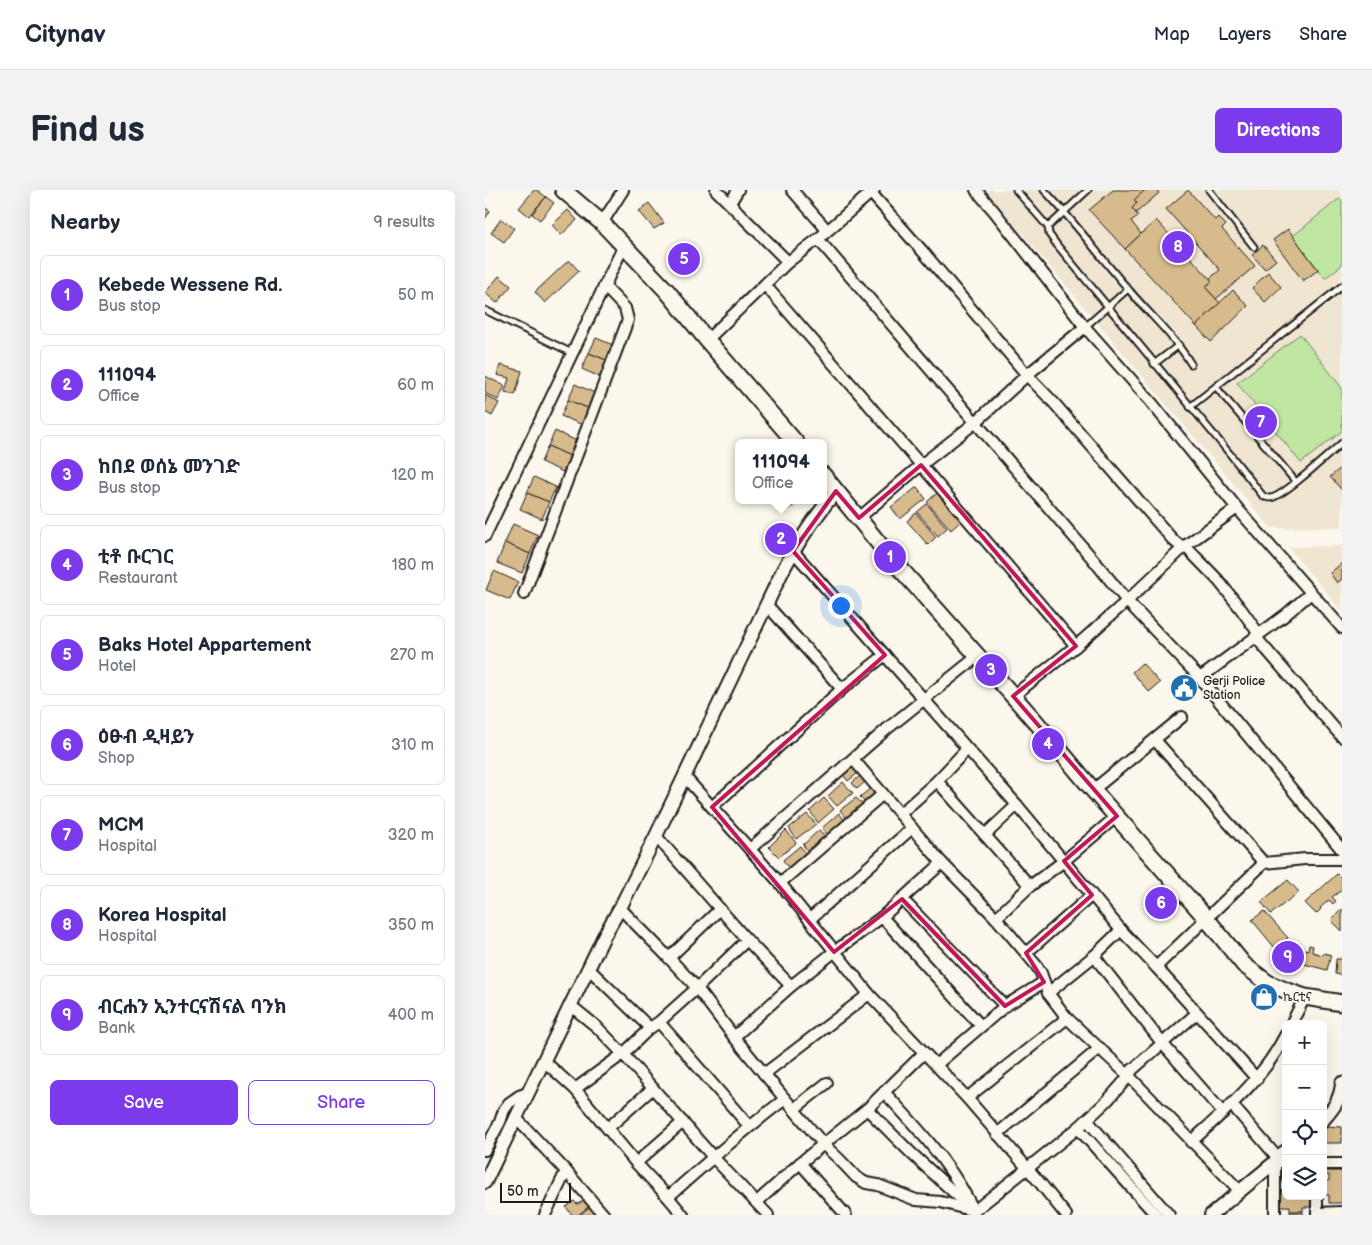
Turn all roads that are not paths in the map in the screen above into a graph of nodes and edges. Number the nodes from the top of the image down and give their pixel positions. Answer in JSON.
{"nodes":[{"id":1,"x":563,"y":190,"type":"edge"},
{"id":2,"x":623,"y":190,"type":"edge"},
{"id":3,"x":716,"y":190,"type":"edge"},
{"id":4,"x":738,"y":190,"type":"edge"},
{"id":5,"x":792,"y":190,"type":"edge"},
{"id":6,"x":975,"y":190,"type":"edge"},
{"id":7,"x":1016,"y":190,"type":"edge"},
{"id":8,"x":1044,"y":190,"type":"edge"},
{"id":9,"x":1088,"y":190,"type":"edge"},
{"id":10,"x":1209,"y":190,"type":"edge"},
{"id":11,"x":873,"y":192,"type":"edge"},
{"id":12,"x":730,"y":203,"type":"junction"},
{"id":13,"x":1065,"y":211,"type":"junction"},
{"id":14,"x":602,"y":223,"type":"junction"},
{"id":15,"x":1048,"y":228,"type":"junction"},
{"id":16,"x":827,"y":230,"type":"junction"},
{"id":17,"x":818,"y":239,"type":"junction"},
{"id":18,"x":624,"y":245,"type":"junction"},
{"id":19,"x":1254,"y":247,"type":"dead end"},
{"id":20,"x":788,"y":262,"type":"junction"},
{"id":21,"x":765,"y":285,"type":"junction"},
{"id":22,"x":604,"y":286,"type":"junction"},
{"id":23,"x":1342,"y":286,"type":"edge"},
{"id":24,"x":1128,"y":289,"type":"junction"},
{"id":25,"x":1108,"y":307,"type":"junction"},
{"id":26,"x":485,"y":310,"type":"edge"},
{"id":27,"x":1085,"y":328,"type":"junction"},
{"id":28,"x":707,"y":340,"type":"junction"},
{"id":29,"x":1179,"y":345,"type":"junction"},
{"id":30,"x":572,"y":353,"type":"junction"},
{"id":31,"x":1154,"y":364,"type":"junction"},
{"id":32,"x":1191,"y":364,"type":"dead end"},
{"id":33,"x":1027,"y":375,"type":"junction"},
{"id":34,"x":1216,"y":387,"type":"junction"},
{"id":35,"x":1190,"y":407,"type":"junction"},
{"id":36,"x":976,"y":422,"type":"junction"},
{"id":37,"x":793,"y":439,"type":"edge"},
{"id":38,"x":1342,"y":443,"type":"edge"},
{"id":39,"x":921,"y":465,"type":"junction"},
{"id":40,"x":827,"y":480,"type":"edge"},
{"id":41,"x":1296,"y":482,"type":"junction"},
{"id":42,"x":836,"y":491,"type":"junction"},
{"id":43,"x":827,"y":502,"type":"edge"},
{"id":44,"x":826,"y":504,"type":"edge"},
{"id":45,"x":1237,"y":508,"type":"junction"},
{"id":46,"x":859,"y":518,"type":"junction"},
{"id":47,"x":485,"y":536,"type":"edge"},
{"id":48,"x":1185,"y":546,"type":"junction"},
{"id":49,"x":793,"y":551,"type":"junction"},
{"id":50,"x":1311,"y":592,"type":"junction"},
{"id":51,"x":524,"y":594,"type":"dead end"},
{"id":52,"x":1127,"y":601,"type":"junction"},
{"id":53,"x":767,"y":605,"type":"junction"},
{"id":54,"x":1342,"y":628,"type":"edge"},
{"id":55,"x":1257,"y":635,"type":"junction"},
{"id":56,"x":1076,"y":646,"type":"junction"},
{"id":57,"x":885,"y":655,"type":"junction"},
{"id":58,"x":978,"y":656,"type":"junction"},
{"id":59,"x":1200,"y":678,"type":"junction"},
{"id":60,"x":842,"y":689,"type":"junction"},
{"id":61,"x":1013,"y":696,"type":"junction"},
{"id":62,"x":923,"y":699,"type":"junction"},
{"id":63,"x":1182,"y":717,"type":"dead end"},
{"id":64,"x":1342,"y":738,"type":"edge"},
{"id":65,"x":1155,"y":740,"type":"junction"},
{"id":66,"x":967,"y":749,"type":"junction"},
{"id":67,"x":853,"y":759,"type":"junction"},
{"id":68,"x":684,"y":776,"type":"junction"},
{"id":69,"x":937,"y":781,"type":"junction"},
{"id":70,"x":1093,"y":790,"type":"junction"},
{"id":71,"x":883,"y":794,"type":"junction"},
{"id":72,"x":1017,"y":805,"type":"junction"},
{"id":73,"x":711,"y":807,"type":"junction"},
{"id":74,"x":900,"y":814,"type":"junction"},
{"id":75,"x":1117,"y":816,"type":"junction"},
{"id":76,"x":912,"y":828,"type":"junction"},
{"id":77,"x":985,"y":835,"type":"junction"},
{"id":78,"x":656,"y":836,"type":"junction"},
{"id":79,"x":749,"y":848,"type":"junction"},
{"id":80,"x":1342,"y":850,"type":"edge"},
{"id":81,"x":1342,"y":859,"type":"edge"},
{"id":82,"x":1064,"y":861,"type":"junction"},
{"id":83,"x":942,"y":863,"type":"junction"},
{"id":84,"x":1264,"y":863,"type":"junction"},
{"id":85,"x":780,"y":883,"type":"junction"},
{"id":86,"x":1030,"y":886,"type":"junction"},
{"id":87,"x":1092,"y":895,"type":"junction"},
{"id":88,"x":902,"y":899,"type":"junction"},
{"id":89,"x":620,"y":908,"type":"junction"},
{"id":90,"x":720,"y":909,"type":"junction"},
{"id":91,"x":882,"y":916,"type":"junction"},
{"id":92,"x":996,"y":918,"type":"junction"},
{"id":93,"x":1207,"y":918,"type":"junction"},
{"id":94,"x":810,"y":919,"type":"junction"},
{"id":95,"x":1121,"y":930,"type":"junction"},
{"id":96,"x":747,"y":940,"type":"junction"},
{"id":97,"x":835,"y":952,"type":"junction"},
{"id":98,"x":1026,"y":953,"type":"junction"},
{"id":99,"x":1094,"y":956,"type":"junction"},
{"id":100,"x":669,"y":958,"type":"junction"},
{"id":101,"x":1156,"y":966,"type":"junction"},
{"id":102,"x":588,"y":968,"type":"junction"},
{"id":103,"x":1044,"y":982,"type":"junction"},
{"id":104,"x":791,"y":986,"type":"junction"},
{"id":105,"x":697,"y":988,"type":"junction"},
{"id":106,"x":1048,"y":993,"type":"junction"},
{"id":107,"x":869,"y":994,"type":"junction"},
{"id":108,"x":1305,"y":997,"type":"junction"},
{"id":109,"x":1342,"y":1003,"type":"edge"},
{"id":110,"x":570,"y":1005,"type":"junction"},
{"id":111,"x":1005,"y":1006,"type":"junction"},
{"id":112,"x":1197,"y":1013,"type":"junction"},
{"id":113,"x":1067,"y":1018,"type":"junction"},
{"id":114,"x":1293,"y":1020,"type":"edge"},
{"id":115,"x":655,"y":1025,"type":"junction"},
{"id":116,"x":981,"y":1026,"type":"junction"},
{"id":117,"x":734,"y":1037,"type":"junction"},
{"id":118,"x":1282,"y":1042,"type":"edge"},
{"id":119,"x":1162,"y":1043,"type":"junction"},
{"id":120,"x":1100,"y":1048,"type":"junction"},
{"id":121,"x":924,"y":1053,"type":"junction"},
{"id":122,"x":623,"y":1054,"type":"junction"},
{"id":123,"x":544,"y":1061,"type":"junction"},
{"id":124,"x":936,"y":1065,"type":"junction"},
{"id":125,"x":764,"y":1074,"type":"junction"},
{"id":126,"x":1129,"y":1076,"type":"junction"},
{"id":127,"x":1257,"y":1079,"type":"junction"},
{"id":128,"x":827,"y":1083,"type":"dead end"},
{"id":129,"x":1342,"y":1083,"type":"edge"},
{"id":130,"x":653,"y":1088,"type":"junction"},
{"id":131,"x":575,"y":1089,"type":"junction"},
{"id":132,"x":884,"y":1092,"type":"junction"},
{"id":133,"x":528,"y":1093,"type":"junction"},
{"id":134,"x":967,"y":1098,"type":"junction"},
{"id":135,"x":785,"y":1099,"type":"junction"},
{"id":136,"x":1232,"y":1104,"type":"junction"},
{"id":137,"x":794,"y":1109,"type":"junction"},
{"id":138,"x":867,"y":1109,"type":"junction"},
{"id":139,"x":1223,"y":1113,"type":"junction"},
{"id":140,"x":1327,"y":1116,"type":"edge"},
{"id":141,"x":516,"y":1118,"type":"junction"},
{"id":142,"x":1087,"y":1120,"type":"junction"},
{"id":143,"x":683,"y":1122,"type":"junction"},
{"id":144,"x":749,"y":1126,"type":"junction"},
{"id":145,"x":608,"y":1128,"type":"junction"},
{"id":146,"x":1078,"y":1128,"type":"junction"},
{"id":147,"x":997,"y":1134,"type":"junction"},
{"id":148,"x":1191,"y":1142,"type":"junction"},
{"id":149,"x":824,"y":1145,"type":"junction"},
{"id":150,"x":485,"y":1150,"type":"edge"},
{"id":151,"x":713,"y":1156,"type":"junction"},
{"id":152,"x":1281,"y":1158,"type":"edge"},
{"id":153,"x":636,"y":1163,"type":"junction"},
{"id":154,"x":800,"y":1163,"type":"junction"},
{"id":155,"x":1327,"y":1164,"type":"edge"},
{"id":156,"x":1342,"y":1164,"type":"edge"},
{"id":157,"x":1027,"y":1168,"type":"junction"},
{"id":158,"x":566,"y":1171,"type":"junction"},
{"id":159,"x":485,"y":1182,"type":"edge"},
{"id":160,"x":1239,"y":1190,"type":"junction"},
{"id":161,"x":668,"y":1197,"type":"junction"},
{"id":162,"x":1317,"y":1200,"type":"edge"},
{"id":163,"x":757,"y":1202,"type":"junction"},
{"id":164,"x":1342,"y":1212,"type":"edge"},
{"id":165,"x":976,"y":1213,"type":"edge"},
{"id":166,"x":1317,"y":1214,"type":"edge"},
{"id":167,"x":545,"y":1215,"type":"edge"},
{"id":168,"x":604,"y":1215,"type":"edge"},
{"id":169,"x":683,"y":1215,"type":"edge"},
{"id":170,"x":768,"y":1215,"type":"edge"},
{"id":171,"x":846,"y":1215,"type":"edge"},
{"id":172,"x":1067,"y":1215,"type":"edge"},
{"id":173,"x":1155,"y":1215,"type":"edge"},
{"id":174,"x":1169,"y":1215,"type":"edge"},
{"id":175,"x":1211,"y":1215,"type":"edge"},
{"id":176,"x":1275,"y":1215,"type":"edge"}],
"edges":[{"from":1,"to":14,"type":"main road"},
{"from":2,"to":14,"type":"street"},
{"from":3,"to":12,"type":"street"},
{"from":4,"to":12,"type":"street"},
{"from":5,"to":16,"type":"street"},
{"from":6,"to":27,"type":"street"},
{"from":7,"to":15,"type":"lane"},
{"from":8,"to":13,"type":"lane"},
{"from":9,"to":13,"type":"lane"},
{"from":10,"to":19,"type":"lane"},
{"from":11,"to":16,"type":"street"},
{"from":11,"to":33,"type":"street"},
{"from":12,"to":20,"type":"street"},
{"from":13,"to":15,"type":"lane"},
{"from":13,"to":24,"type":"lane"},
{"from":14,"to":18,"type":"main road"},
{"from":15,"to":25,"type":"lane"},
{"from":16,"to":17,"type":"street"},
{"from":17,"to":20,"type":"street"},
{"from":17,"to":36,"type":"street"},
{"from":18,"to":22,"type":"street"},
{"from":18,"to":28,"type":"main road"},
{"from":20,"to":21,"type":"street"},
{"from":21,"to":28,"type":"street"},
{"from":21,"to":39,"type":"street"},
{"from":22,"to":30,"type":"street"},
{"from":22,"to":51,"type":"street"},
{"from":23,"to":34,"type":"lane"},
{"from":24,"to":25,"type":"lane"},
{"from":24,"to":29,"type":"lane"},
{"from":25,"to":27,"type":"lane"},
{"from":25,"to":31,"type":"lane"},
{"from":26,"to":30,"type":"lane"},
{"from":27,"to":33,"type":"street"},
{"from":27,"to":45,"type":"street"},
{"from":28,"to":37,"type":"main road"},
{"from":29,"to":31,"type":"lane"},
{"from":29,"to":32,"type":"lane"},
{"from":30,"to":47,"type":"street"},
{"from":31,"to":35,"type":"lane"},
{"from":33,"to":36,"type":"street"},
{"from":33,"to":48,"type":"street"},
{"from":34,"to":35,"type":"lane"},
{"from":34,"to":41,"type":"lane"},
{"from":35,"to":41,"type":"lane"},
{"from":36,"to":39,"type":"street"},
{"from":36,"to":52,"type":"street"},
{"from":38,"to":41,"type":"lane"},
{"from":39,"to":46,"type":"street"},
{"from":39,"to":56,"type":"street"},
{"from":40,"to":42,"type":"main road"},
{"from":42,"to":43,"type":"street"},
{"from":42,"to":46,"type":"main road"},
{"from":44,"to":49,"type":"street"},
{"from":45,"to":48,"type":"street"},
{"from":45,"to":50,"type":"street"},
{"from":46,"to":58,"type":"main road"},
{"from":48,"to":52,"type":"street"},
{"from":48,"to":55,"type":"street"},
{"from":49,"to":53,"type":"street"},
{"from":49,"to":57,"type":"street"},
{"from":50,"to":54,"type":"street"},
{"from":50,"to":55,"type":"street"},
{"from":52,"to":56,"type":"street"},
{"from":52,"to":59,"type":"street"},
{"from":53,"to":60,"type":"street"},
{"from":53,"to":68,"type":"street"},
{"from":55,"to":59,"type":"street"},
{"from":55,"to":64,"type":"street"},
{"from":56,"to":61,"type":"street"},
{"from":57,"to":60,"type":"street"},
{"from":57,"to":62,"type":"street"},
{"from":58,"to":61,"type":"main road"},
{"from":58,"to":62,"type":"street"},
{"from":59,"to":80,"type":"street"},
{"from":60,"to":73,"type":"street"},
{"from":61,"to":70,"type":"main road"},
{"from":62,"to":66,"type":"street"},
{"from":62,"to":67,"type":"street"},
{"from":63,"to":65,"type":"street"},
{"from":65,"to":70,"type":"street"},
{"from":65,"to":84,"type":"street"},
{"from":66,"to":69,"type":"street"},
{"from":66,"to":72,"type":"street"},
{"from":67,"to":71,"type":"street"},
{"from":67,"to":79,"type":"street"},
{"from":68,"to":73,"type":"street"},
{"from":68,"to":78,"type":"street"},
{"from":69,"to":74,"type":"street"},
{"from":69,"to":77,"type":"street"},
{"from":70,"to":75,"type":"main road"},
{"from":71,"to":74,"type":"street"},
{"from":71,"to":85,"type":"street"},
{"from":72,"to":77,"type":"street"},
{"from":72,"to":82,"type":"street"},
{"from":73,"to":79,"type":"street"},
{"from":74,"to":76,"type":"street"},
{"from":75,"to":82,"type":"street"},
{"from":75,"to":93,"type":"main road"},
{"from":76,"to":83,"type":"street"},
{"from":76,"to":94,"type":"street"},
{"from":77,"to":86,"type":"street"},
{"from":78,"to":89,"type":"street"},
{"from":78,"to":90,"type":"street"},
{"from":79,"to":85,"type":"street"},
{"from":81,"to":84,"type":"street"},
{"from":82,"to":86,"type":"street"},
{"from":82,"to":87,"type":"street"},
{"from":83,"to":88,"type":"street"},
{"from":83,"to":92,"type":"street"},
{"from":84,"to":93,"type":"street"},
{"from":85,"to":94,"type":"street"},
{"from":86,"to":92,"type":"street"},
{"from":87,"to":95,"type":"street"},
{"from":87,"to":98,"type":"street"},
{"from":88,"to":91,"type":"street"},
{"from":88,"to":111,"type":"street"},
{"from":89,"to":100,"type":"street"},
{"from":89,"to":102,"type":"street"},
{"from":90,"to":96,"type":"street"},
{"from":90,"to":100,"type":"street"},
{"from":91,"to":97,"type":"street"},
{"from":91,"to":116,"type":"street"},
{"from":92,"to":98,"type":"street"},
{"from":93,"to":101,"type":"street"},
{"from":93,"to":108,"type":"main road"},
{"from":94,"to":97,"type":"street"},
{"from":95,"to":99,"type":"street"},
{"from":95,"to":101,"type":"street"},
{"from":96,"to":104,"type":"street"},
{"from":96,"to":105,"type":"street"},
{"from":97,"to":104,"type":"street"},
{"from":97,"to":107,"type":"street"},
{"from":98,"to":103,"type":"street"},
{"from":99,"to":106,"type":"street"},
{"from":99,"to":119,"type":"street"},
{"from":100,"to":105,"type":"street"},
{"from":101,"to":112,"type":"street"},
{"from":102,"to":110,"type":"street"},
{"from":102,"to":115,"type":"street"},
{"from":103,"to":106,"type":"street"},
{"from":103,"to":111,"type":"street"},
{"from":104,"to":117,"type":"street"},
{"from":105,"to":115,"type":"street"},
{"from":105,"to":117,"type":"street"},
{"from":106,"to":113,"type":"street"},
{"from":107,"to":121,"type":"street"},
{"from":107,"to":125,"type":"street"},
{"from":108,"to":109,"type":"main road"},
{"from":108,"to":114,"type":"street"},
{"from":110,"to":122,"type":"street"},
{"from":110,"to":123,"type":"street"},
{"from":111,"to":116,"type":"street"},
{"from":112,"to":119,"type":"street"},
{"from":112,"to":127,"type":"street"},
{"from":113,"to":120,"type":"street"},
{"from":113,"to":134,"type":"street"},
{"from":115,"to":122,"type":"street"},
{"from":115,"to":144,"type":"street"},
{"from":116,"to":124,"type":"street"},
{"from":117,"to":125,"type":"street"},
{"from":118,"to":127,"type":"street"},
{"from":119,"to":126,"type":"street"},
{"from":119,"to":139,"type":"street"},
{"from":120,"to":126,"type":"street"},
{"from":120,"to":147,"type":"street"},
{"from":121,"to":124,"type":"street"},
{"from":121,"to":132,"type":"street"},
{"from":122,"to":130,"type":"street"},
{"from":122,"to":131,"type":"street"},
{"from":123,"to":131,"type":"street"},
{"from":123,"to":133,"type":"street"},
{"from":124,"to":134,"type":"street"},
{"from":125,"to":135,"type":"street"},
{"from":126,"to":142,"type":"street"},
{"from":126,"to":148,"type":"street"},
{"from":127,"to":136,"type":"street"},
{"from":128,"to":137,"type":"street"},
{"from":129,"to":140,"type":"street"},
{"from":130,"to":143,"type":"street"},
{"from":130,"to":145,"type":"street"},
{"from":131,"to":145,"type":"street"},
{"from":132,"to":138,"type":"street"},
{"from":132,"to":165,"type":"street"},
{"from":133,"to":141,"type":"street"},
{"from":133,"to":150,"type":"street"},
{"from":134,"to":147,"type":"street"},
{"from":135,"to":137,"type":"street"},
{"from":135,"to":144,"type":"street"},
{"from":136,"to":139,"type":"street"},
{"from":136,"to":152,"type":"street"},
{"from":137,"to":149,"type":"street"},
{"from":138,"to":149,"type":"street"},
{"from":138,"to":165,"type":"street"},
{"from":139,"to":148,"type":"street"},
{"from":141,"to":158,"type":"street"},
{"from":141,"to":159,"type":"street"},
{"from":142,"to":146,"type":"street"},
{"from":142,"to":174,"type":"street"},
{"from":143,"to":151,"type":"street"},
{"from":143,"to":153,"type":"street"},
{"from":144,"to":151,"type":"street"},
{"from":145,"to":153,"type":"street"},
{"from":146,"to":157,"type":"street"},
{"from":146,"to":173,"type":"street"},
{"from":147,"to":157,"type":"street"},
{"from":148,"to":160,"type":"street"},
{"from":149,"to":154,"type":"street"},
{"from":149,"to":165,"type":"street"},
{"from":151,"to":161,"type":"street"},
{"from":151,"to":163,"type":"street"},
{"from":152,"to":160,"type":"street"},
{"from":152,"to":176,"type":"street"},
{"from":153,"to":161,"type":"street"},
{"from":154,"to":163,"type":"street"},
{"from":154,"to":171,"type":"street"},
{"from":155,"to":156,"type":"street"},
{"from":157,"to":165,"type":"street"},
{"from":157,"to":172,"type":"street"},
{"from":158,"to":167,"type":"street"},
{"from":158,"to":168,"type":"street"},
{"from":160,"to":175,"type":"street"},
{"from":161,"to":169,"type":"street"},
{"from":162,"to":166,"type":"street"},
{"from":163,"to":170,"type":"street"},
{"from":164,"to":166,"type":"street"}]}
